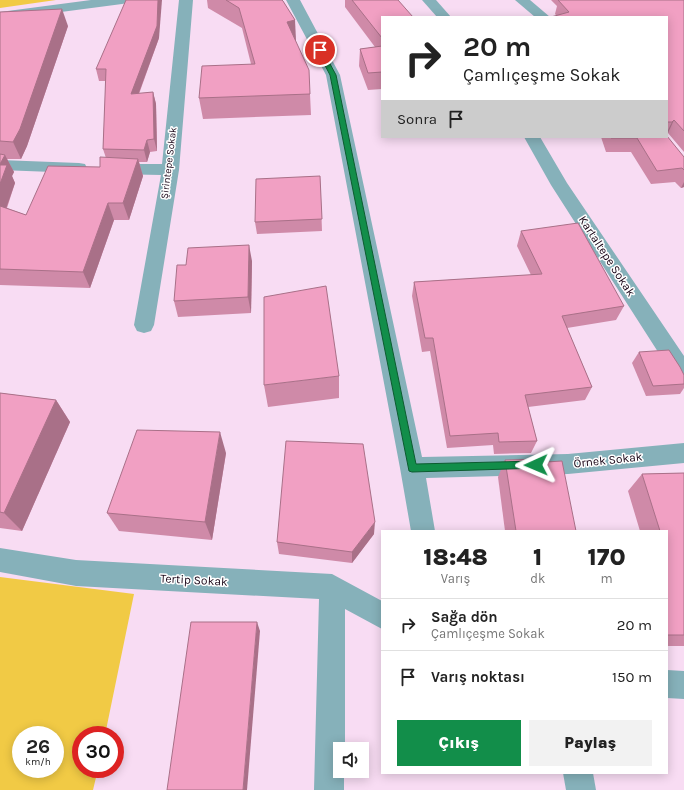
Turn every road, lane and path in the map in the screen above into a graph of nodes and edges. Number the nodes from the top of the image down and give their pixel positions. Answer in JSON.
{"nodes":[{"id":1,"x":122,"y":0,"type":"edge"},
{"id":2,"x":186,"y":0,"type":"edge"},
{"id":3,"x":293,"y":0,"type":"edge"},
{"id":4,"x":429,"y":0,"type":"edge"},
{"id":5,"x":522,"y":0,"type":"edge"},
{"id":6,"x":0,"y":16,"type":"edge"},
{"id":7,"x":443,"y":16,"type":"edge"},
{"id":8,"x":542,"y":16,"type":"edge"},
{"id":9,"x":533,"y":138,"type":"edge"},
{"id":10,"x":0,"y":166,"type":"edge"},
{"id":11,"x":170,"y":170,"type":"junction"},
{"id":12,"x":144,"y":325,"type":"dead end"},
{"id":13,"x":684,"y":374,"type":"edge"},
{"id":14,"x":684,"y":453,"type":"edge"},
{"id":15,"x":412,"y":468,"type":"junction"},
{"id":16,"x":423,"y":530,"type":"edge"},
{"id":17,"x":0,"y":560,"type":"edge"},
{"id":18,"x":332,"y":588,"type":"junction"},
{"id":19,"x":381,"y":615,"type":"edge"},
{"id":20,"x":668,"y":684,"type":"edge"},
{"id":21,"x":684,"y":685,"type":"edge"},
{"id":22,"x":578,"y":774,"type":"edge"},
{"id":23,"x":329,"y":790,"type":"edge"},
{"id":24,"x":581,"y":790,"type":"edge"}],
"edges":[{"from":1,"to":6,"type":"street"},
{"from":2,"to":11,"type":"street","name":"Şirintepe Sokak"},
{"from":3,"to":15,"type":"street"},
{"from":4,"to":7,"type":"street"},
{"from":5,"to":8,"type":"street"},
{"from":9,"to":13,"type":"street","name":"Kartaltepe Sokak"},
{"from":10,"to":11,"type":"street"},
{"from":11,"to":12,"type":"street","name":"Şirintepe Sokak"},
{"from":14,"to":15,"type":"street","name":"Örnek Sokak"},
{"from":15,"to":16,"type":"street"},
{"from":17,"to":18,"type":"street","name":"Tertip Sokak"},
{"from":18,"to":19,"type":"street","name":"Tertip Sokak"},
{"from":18,"to":23,"type":"street"},
{"from":20,"to":21,"type":"street"},
{"from":22,"to":24,"type":"street"}]}
